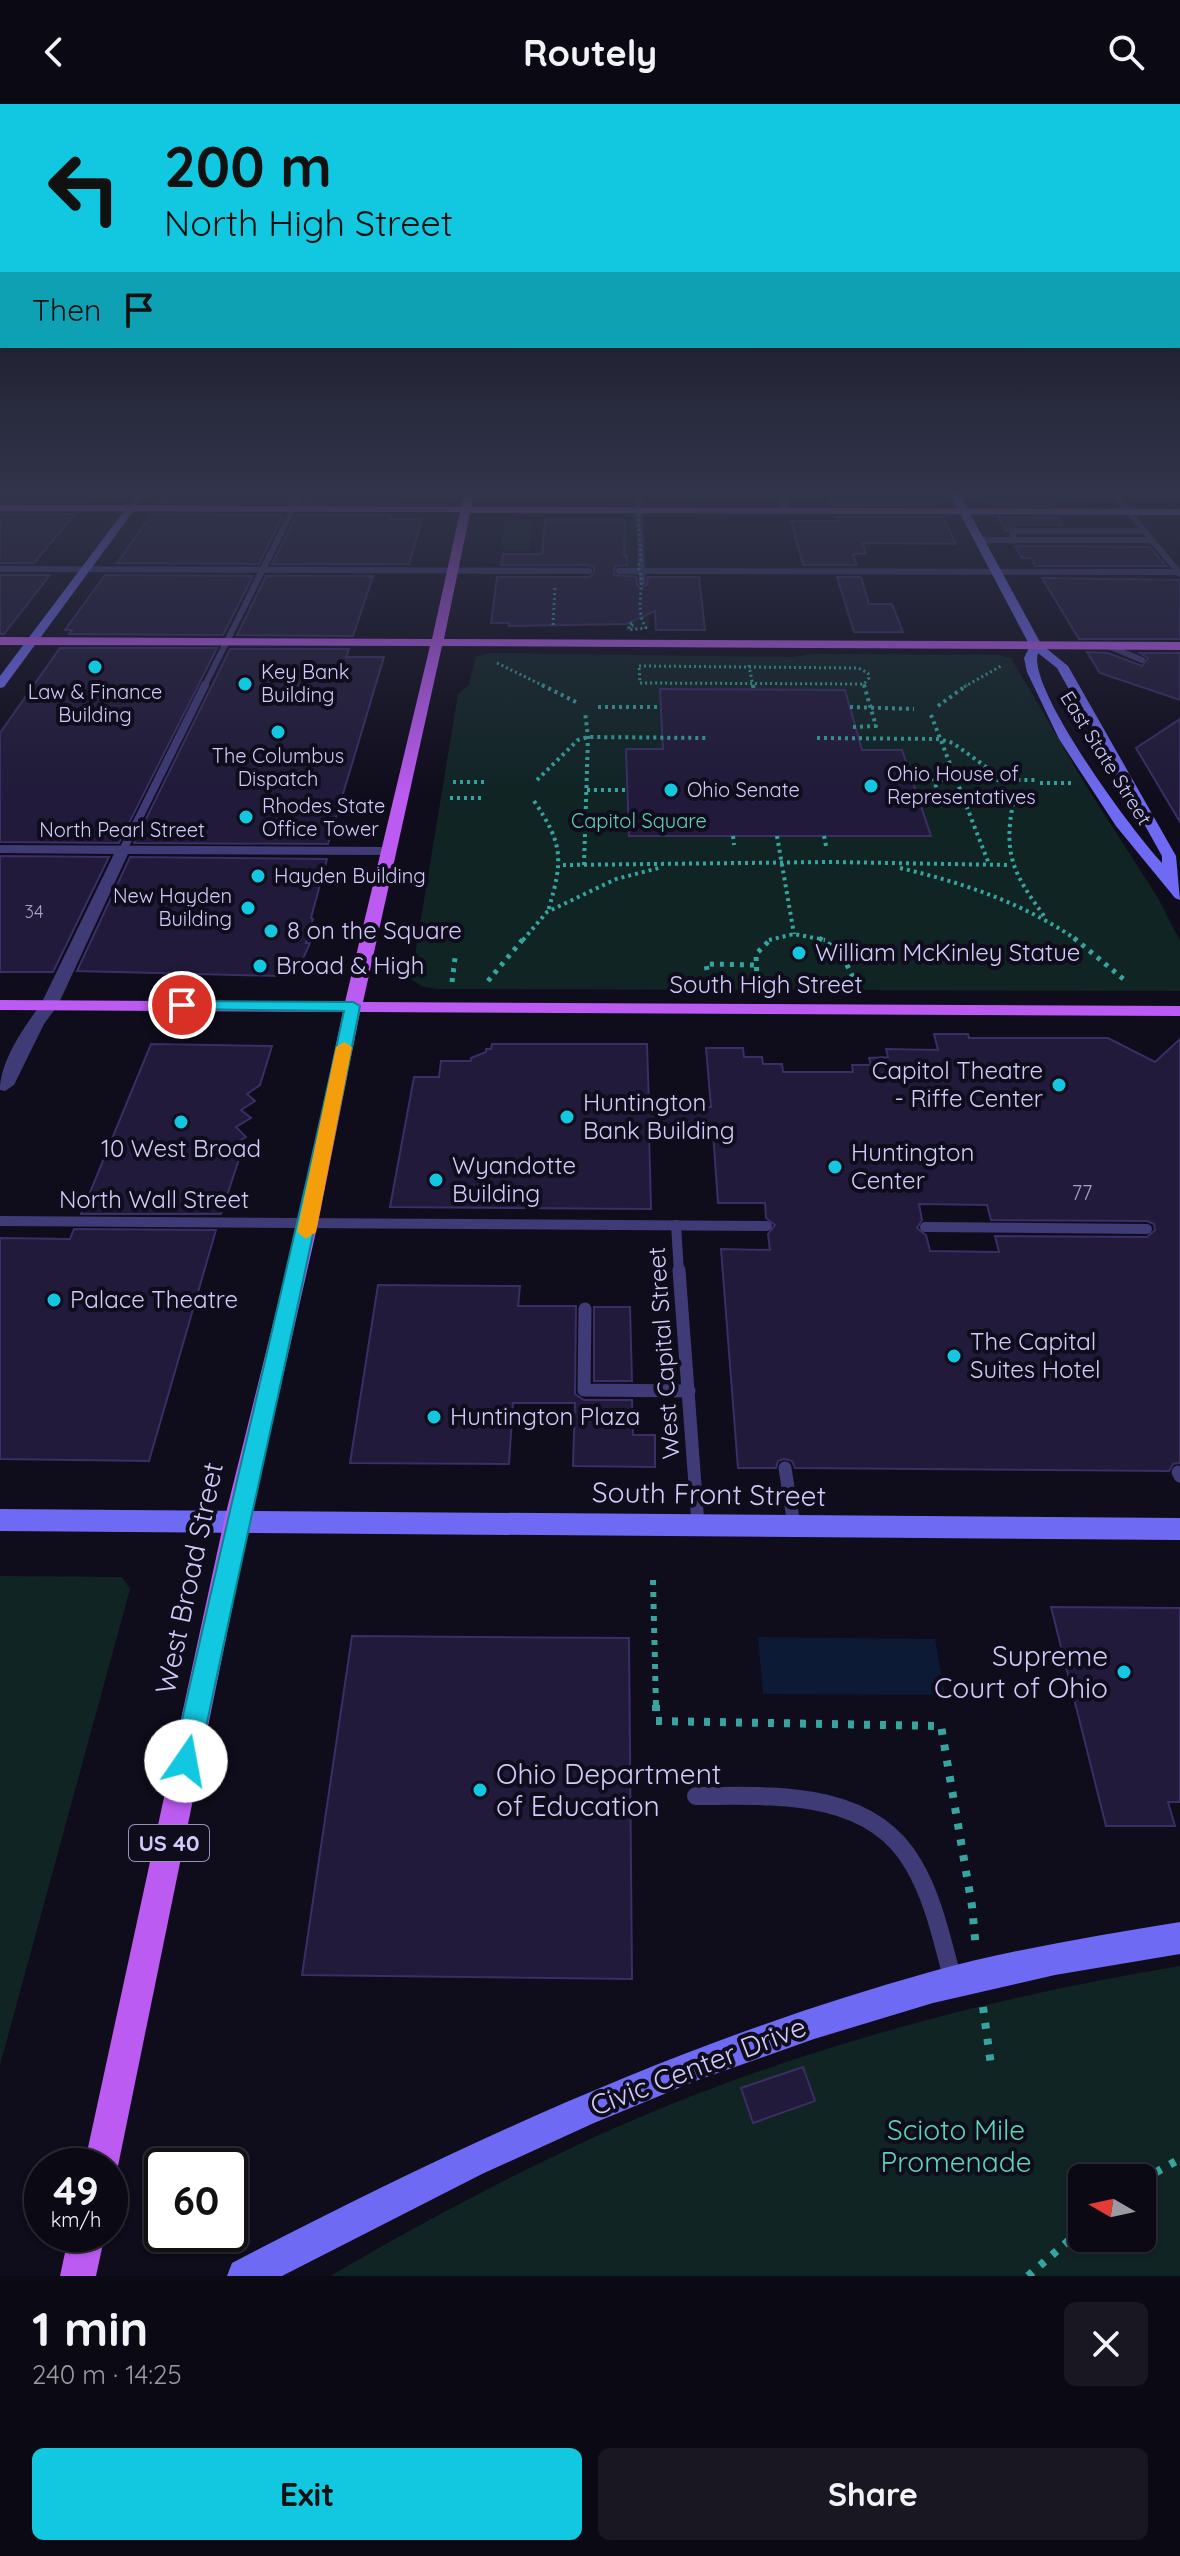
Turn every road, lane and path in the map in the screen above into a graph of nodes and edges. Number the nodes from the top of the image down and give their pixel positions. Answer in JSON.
{"nodes":[{"id":1,"x":66,"y":594,"type":"edge"},
{"id":2,"x":250,"y":594,"type":"edge"},
{"id":3,"x":447,"y":594,"type":"edge"},
{"id":4,"x":555,"y":594,"type":"edge"},
{"id":5,"x":638,"y":594,"type":"edge"},
{"id":6,"x":1009,"y":594,"type":"edge"},
{"id":7,"x":630,"y":623,"type":"dead end"},
{"id":8,"x":552,"y":633,"type":"dead end"},
{"id":9,"x":0,"y":641,"type":"edge"},
{"id":10,"x":31,"y":642,"type":"junction"},
{"id":11,"x":226,"y":642,"type":"junction"},
{"id":12,"x":437,"y":643,"type":"junction"},
{"id":13,"x":1036,"y":646,"type":"junction"},
{"id":14,"x":1108,"y":646,"type":"junction"},
{"id":15,"x":1180,"y":646,"type":"edge"},
{"id":16,"x":489,"y":660,"type":"dead end"},
{"id":17,"x":749,"y":660,"type":"dead end"},
{"id":18,"x":1142,"y":660,"type":"dead end"},
{"id":19,"x":1008,"y":663,"type":"dead end"},
{"id":20,"x":750,"y":667,"type":"junction"},
{"id":21,"x":753,"y":683,"type":"junction"},
{"id":22,"x":0,"y":684,"type":"edge"},
{"id":23,"x":864,"y":684,"type":"junction"},
{"id":24,"x":754,"y":690,"type":"dead end"},
{"id":25,"x":578,"y":703,"type":"dead end"},
{"id":26,"x":938,"y":706,"type":"dead end"},
{"id":27,"x":598,"y":707,"type":"dead end"},
{"id":28,"x":661,"y":707,"type":"dead end"},
{"id":29,"x":850,"y":707,"type":"dead end"},
{"id":30,"x":872,"y":708,"type":"junction"},
{"id":31,"x":914,"y":709,"type":"dead end"},
{"id":32,"x":585,"y":712,"type":"dead end"},
{"id":33,"x":931,"y":715,"type":"dead end"},
{"id":34,"x":853,"y":727,"type":"dead end"},
{"id":35,"x":588,"y":737,"type":"junction"},
{"id":36,"x":707,"y":738,"type":"dead end"},
{"id":37,"x":817,"y":738,"type":"dead end"},
{"id":38,"x":939,"y":739,"type":"junction"},
{"id":39,"x":537,"y":780,"type":"dead end"},
{"id":40,"x":955,"y":780,"type":"junction"},
{"id":41,"x":1004,"y":780,"type":"junction"},
{"id":42,"x":453,"y":782,"type":"dead end"},
{"id":43,"x":487,"y":782,"type":"dead end"},
{"id":44,"x":1075,"y":783,"type":"dead end"},
{"id":45,"x":587,"y":790,"type":"junction"},
{"id":46,"x":627,"y":790,"type":"dead end"},
{"id":47,"x":916,"y":793,"type":"dead end"},
{"id":48,"x":450,"y":798,"type":"dead end"},
{"id":49,"x":485,"y":798,"type":"dead end"},
{"id":50,"x":534,"y":801,"type":"dead end"},
{"id":51,"x":1013,"y":803,"type":"dead end"},
{"id":52,"x":733,"y":836,"type":"dead end"},
{"id":53,"x":777,"y":836,"type":"dead end"},
{"id":54,"x":824,"y":836,"type":"dead end"},
{"id":55,"x":734,"y":845,"type":"dead end"},
{"id":56,"x":826,"y":846,"type":"dead end"},
{"id":57,"x":0,"y":849,"type":"edge"},
{"id":58,"x":123,"y":850,"type":"junction"},
{"id":59,"x":388,"y":851,"type":"junction"},
{"id":60,"x":781,"y":862,"type":"junction"},
{"id":61,"x":989,"y":864,"type":"junction"},
{"id":62,"x":563,"y":865,"type":"junction"},
{"id":63,"x":584,"y":865,"type":"junction"},
{"id":64,"x":668,"y":865,"type":"junction"},
{"id":65,"x":889,"y":865,"type":"junction"},
{"id":66,"x":1009,"y":865,"type":"junction"},
{"id":67,"x":1176,"y":888,"type":"edge"},
{"id":68,"x":547,"y":912,"type":"junction"},
{"id":69,"x":1044,"y":917,"type":"junction"},
{"id":70,"x":794,"y":934,"type":"junction"},
{"id":71,"x":455,"y":958,"type":"dead end"},
{"id":72,"x":755,"y":965,"type":"junction"},
{"id":73,"x":707,"y":970,"type":"dead end"},
{"id":74,"x":488,"y":981,"type":"dead end"},
{"id":75,"x":757,"y":981,"type":"dead end"},
{"id":76,"x":452,"y":982,"type":"dead end"},
{"id":77,"x":855,"y":982,"type":"dead end"},
{"id":78,"x":1127,"y":982,"type":"dead end"},
{"id":79,"x":0,"y":1005,"type":"edge"},
{"id":80,"x":49,"y":1005,"type":"junction"},
{"id":81,"x":353,"y":1006,"type":"junction"},
{"id":82,"x":1180,"y":1011,"type":"edge"},
{"id":83,"x":2,"y":1090,"type":"edge"},
{"id":84,"x":0,"y":1221,"type":"edge"},
{"id":85,"x":308,"y":1223,"type":"junction"},
{"id":86,"x":676,"y":1225,"type":"junction"},
{"id":87,"x":767,"y":1226,"type":"dead end"},
{"id":88,"x":925,"y":1227,"type":"dead end"},
{"id":89,"x":1147,"y":1229,"type":"dead end"},
{"id":90,"x":585,"y":1309,"type":"dead end"},
{"id":91,"x":689,"y":1391,"type":"junction"},
{"id":92,"x":785,"y":1468,"type":"dead end"},
{"id":93,"x":0,"y":1520,"type":"edge"},
{"id":94,"x":237,"y":1521,"type":"junction"},
{"id":95,"x":698,"y":1525,"type":"junction"},
{"id":96,"x":794,"y":1525,"type":"junction"},
{"id":97,"x":1180,"y":1529,"type":"edge"},
{"id":98,"x":653,"y":1580,"type":"dead end"},
{"id":99,"x":696,"y":1796,"type":"dead end"},
{"id":100,"x":972,"y":1906,"type":"dead end"},
{"id":101,"x":1180,"y":1938,"type":"edge"},
{"id":102,"x":953,"y":1980,"type":"junction"},
{"id":103,"x":105,"y":2148,"type":"edge"},
{"id":104,"x":1180,"y":2159,"type":"edge"},
{"id":105,"x":1156,"y":2172,"type":"edge"},
{"id":106,"x":1068,"y":2241,"type":"edge"},
{"id":107,"x":83,"y":2252,"type":"edge"},
{"id":108,"x":78,"y":2276,"type":"edge"},
{"id":109,"x":245,"y":2276,"type":"edge"},
{"id":110,"x":1028,"y":2276,"type":"edge"}],
"edges":[{"from":1,"to":10,"type":"street"},
{"from":2,"to":11,"type":"lane"},
{"from":3,"to":12,"type":"main road","number":"US 40"},
{"from":4,"to":8,"type":"path"},
{"from":5,"to":7,"type":"path","bridge":true},
{"from":6,"to":13,"type":"street","name":"East State Street"},
{"from":9,"to":10,"type":"main road"},
{"from":10,"to":11,"type":"main road"},
{"from":10,"to":22,"type":"street"},
{"from":11,"to":12,"type":"main road"},
{"from":11,"to":58,"type":"lane"},
{"from":12,"to":13,"type":"main road"},
{"from":12,"to":59,"type":"main road","number":"US 40"},
{"from":13,"to":14,"type":"main road"},
{"from":13,"to":67,"type":"street","name":"East State Street"},
{"from":13,"to":67,"type":"street","name":"East State Street"},
{"from":14,"to":15,"type":"main road"},
{"from":14,"to":18,"type":"lane"},
{"from":16,"to":25,"type":"path"},
{"from":17,"to":20,"type":"path"},
{"from":19,"to":26,"type":"path"},
{"from":20,"to":21,"type":"path"},
{"from":20,"to":21,"type":"path"},
{"from":20,"to":23,"type":"path"},
{"from":21,"to":23,"type":"path"},
{"from":21,"to":24,"type":"path"},
{"from":23,"to":30,"type":"path"},
{"from":27,"to":28,"type":"path"},
{"from":29,"to":30,"type":"path"},
{"from":30,"to":31,"type":"path"},
{"from":30,"to":34,"type":"path"},
{"from":32,"to":35,"type":"path"},
{"from":33,"to":38,"type":"path"},
{"from":35,"to":36,"type":"path"},
{"from":35,"to":39,"type":"path"},
{"from":35,"to":45,"type":"path"},
{"from":37,"to":38,"type":"path"},
{"from":38,"to":40,"type":"path"},
{"from":38,"to":41,"type":"path"},
{"from":40,"to":41,"type":"path"},
{"from":40,"to":47,"type":"path"},
{"from":40,"to":61,"type":"path"},
{"from":41,"to":44,"type":"path"},
{"from":42,"to":43,"type":"path"},
{"from":45,"to":46,"type":"path"},
{"from":45,"to":63,"type":"path"},
{"from":48,"to":49,"type":"path"},
{"from":50,"to":62,"type":"path"},
{"from":51,"to":66,"type":"path"},
{"from":52,"to":55,"type":"path"},
{"from":53,"to":60,"type":"path"},
{"from":54,"to":56,"type":"path"},
{"from":57,"to":58,"type":"street","name":"North Pearl Street"},
{"from":58,"to":59,"type":"street","name":"North Pearl Street"},
{"from":58,"to":80,"type":"street"},
{"from":59,"to":81,"type":"main road","number":"US 40"},
{"from":60,"to":64,"type":"path"},
{"from":60,"to":65,"type":"path"},
{"from":60,"to":70,"type":"path"},
{"from":61,"to":65,"type":"path"},
{"from":61,"to":66,"type":"path"},
{"from":62,"to":63,"type":"path"},
{"from":62,"to":68,"type":"path"},
{"from":63,"to":64,"type":"path"},
{"from":64,"to":68,"type":"path"},
{"from":65,"to":69,"type":"path"},
{"from":66,"to":69,"type":"path"},
{"from":68,"to":74,"type":"path"},
{"from":69,"to":78,"type":"path"},
{"from":70,"to":72,"type":"path"},
{"from":70,"to":77,"type":"path"},
{"from":71,"to":76,"type":"path"},
{"from":72,"to":73,"type":"path"},
{"from":72,"to":75,"type":"path"},
{"from":79,"to":80,"type":"main road","name":"South High Street"},
{"from":80,"to":81,"type":"main road","name":"South High Street"},
{"from":80,"to":83,"type":"street"},
{"from":81,"to":82,"type":"main road","name":"South High Street"},
{"from":81,"to":85,"type":"main road","name":"West Broad Street","number":"US 40"},
{"from":84,"to":85,"type":"lane","name":"North Wall Street"},
{"from":85,"to":86,"type":"lane","name":"North Wall Street"},
{"from":85,"to":94,"type":"main road","name":"West Broad Street","number":"US 40"},
{"from":86,"to":87,"type":"lane","name":"North Wall Street"},
{"from":86,"to":91,"type":"lane","name":"West Capital Street"},
{"from":88,"to":89,"type":"lane"},
{"from":90,"to":91,"type":"lane"},
{"from":91,"to":95,"type":"lane","name":"West Capital Street"},
{"from":92,"to":96,"type":"lane"},
{"from":93,"to":94,"type":"street","name":"South Front Street"},
{"from":94,"to":95,"type":"street","name":"South Front Street"},
{"from":94,"to":103,"type":"main road","name":"West Broad Street","number":"US 40"},
{"from":95,"to":96,"type":"street","name":"South Front Street"},
{"from":96,"to":97,"type":"street","name":"South Front Street"},
{"from":98,"to":100,"type":"path"},
{"from":99,"to":102,"type":"lane"},
{"from":101,"to":102,"type":"street","name":"Civic Center Drive"},
{"from":102,"to":109,"type":"street","name":"Civic Center Drive"},
{"from":104,"to":105,"type":"path"},
{"from":106,"to":110,"type":"path"},
{"from":107,"to":108,"type":"main road"}]}
